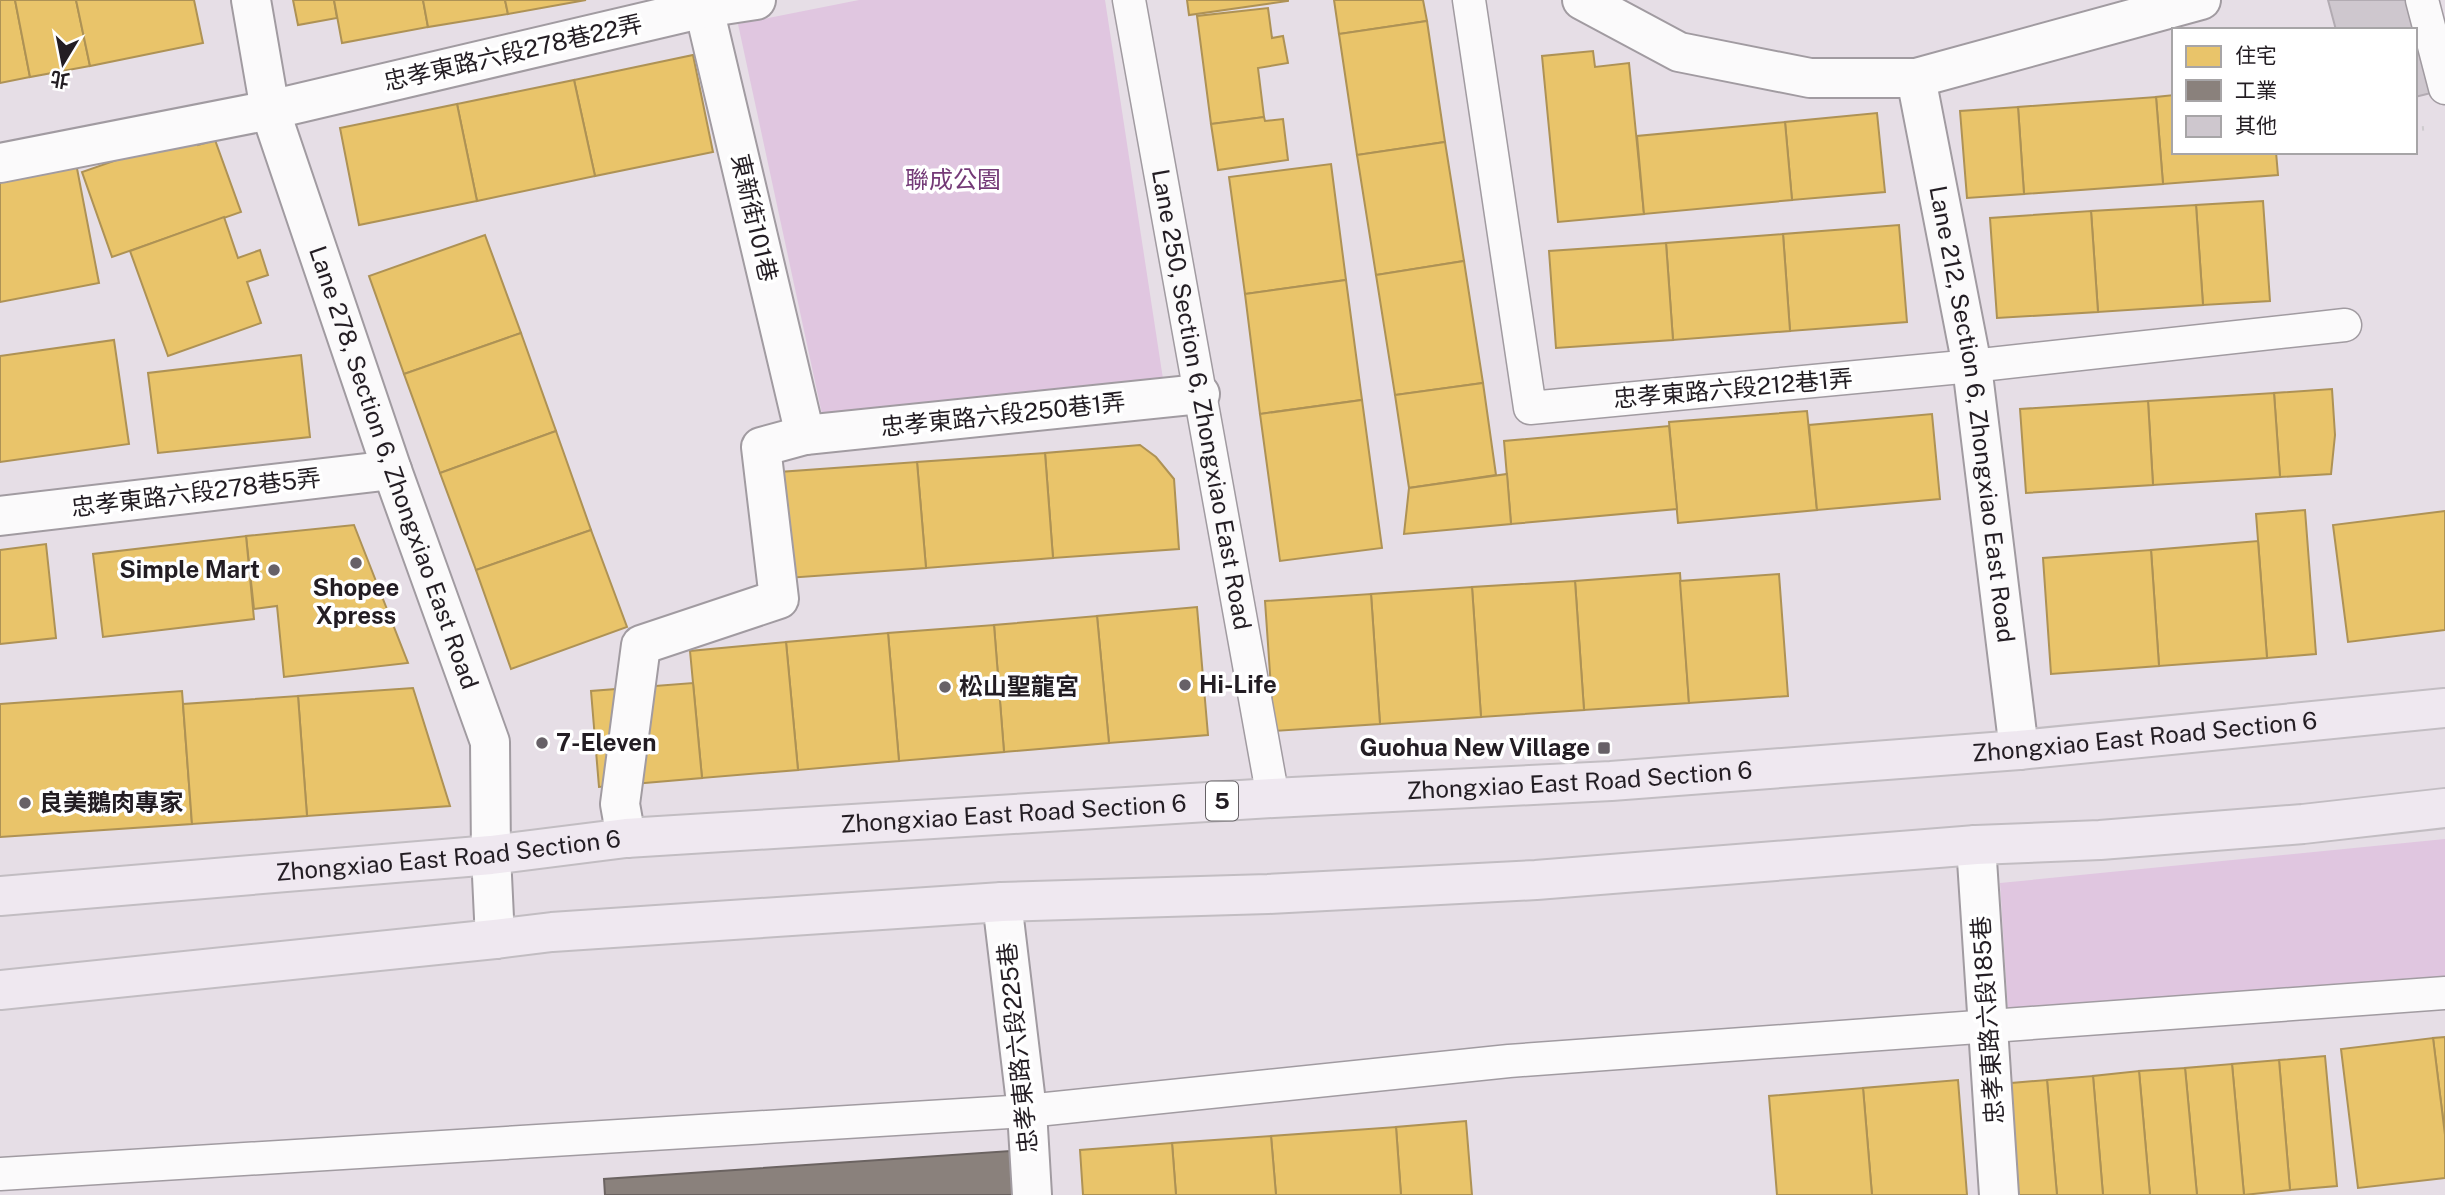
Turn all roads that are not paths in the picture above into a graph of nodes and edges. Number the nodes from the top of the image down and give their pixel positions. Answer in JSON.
{"nodes":[{"id":1,"x":251,"y":0,"type":"edge"},
{"id":2,"x":756,"y":0,"type":"edge"},
{"id":3,"x":1129,"y":0,"type":"edge"},
{"id":4,"x":1469,"y":0,"type":"edge"},
{"id":5,"x":1582,"y":0,"type":"edge"},
{"id":6,"x":2202,"y":0,"type":"edge"},
{"id":7,"x":2422,"y":0,"type":"edge"},
{"id":8,"x":703,"y":4,"type":"edge"},
{"id":9,"x":1916,"y":78,"type":"junction"},
{"id":10,"x":2445,"y":88,"type":"edge"},
{"id":11,"x":270,"y":110,"type":"junction"},
{"id":12,"x":0,"y":163,"type":"edge"},
{"id":13,"x":2345,"y":325,"type":"dead end"},
{"id":14,"x":1972,"y":366,"type":"junction"},
{"id":15,"x":1200,"y":394,"type":"junction"},
{"id":16,"x":805,"y":435,"type":"junction"},
{"id":17,"x":391,"y":470,"type":"junction"},
{"id":18,"x":0,"y":516,"type":"edge"},
{"id":19,"x":2445,"y":708,"type":"edge"},
{"id":20,"x":2019,"y":750,"type":"junction"},
{"id":21,"x":1273,"y":798,"type":"junction"},
{"id":22,"x":2445,"y":808,"type":"edge"},
{"id":23,"x":626,"y":838,"type":"junction"},
{"id":24,"x":1976,"y":845,"type":"junction"},
{"id":25,"x":491,"y":855,"type":"junction"},
{"id":26,"x":0,"y":896,"type":"edge"},
{"id":27,"x":1002,"y":902,"type":"junction"},
{"id":28,"x":495,"y":939,"type":"junction"},
{"id":29,"x":0,"y":990,"type":"edge"},
{"id":30,"x":2445,"y":993,"type":"edge"},
{"id":31,"x":1988,"y":1027,"type":"junction"},
{"id":32,"x":1027,"y":1111,"type":"junction"},
{"id":33,"x":0,"y":1174,"type":"edge"},
{"id":34,"x":1032,"y":1195,"type":"edge"},
{"id":35,"x":1999,"y":1195,"type":"edge"}],
"edges":[{"from":1,"to":11,"type":"street","name":"Lane 278, Section 6, Zhongxiao East Road"},
{"from":2,"to":8,"type":"street","name":"忠孝東路六段278巷22弄"},
{"from":3,"to":15,"type":"lane","name":"Lane 250, Section 6, Zhongxiao East Road"},
{"from":4,"to":14,"type":"lane","name":"忠孝東路六段212巷1弄"},
{"from":5,"to":9,"type":"street"},
{"from":6,"to":9,"type":"street"},
{"from":7,"to":10,"type":"lane"},
{"from":8,"to":11,"type":"street","name":"忠孝東路六段278巷22弄"},
{"from":8,"to":16,"type":"street","name":"東新街101巷"},
{"from":9,"to":14,"type":"street","name":"Lane 212, Section 6, Zhongxiao East Road"},
{"from":11,"to":12,"type":"street","name":"忠孝東路六段278巷22弄"},
{"from":11,"to":17,"type":"street","name":"Lane 278, Section 6, Zhongxiao East Road"},
{"from":13,"to":14,"type":"lane","name":"忠孝東路六段212巷1弄"},
{"from":14,"to":20,"type":"street","name":"Lane 212, Section 6, Zhongxiao East Road"},
{"from":15,"to":16,"type":"street","name":"忠孝東路六段250巷1弄"},
{"from":15,"to":21,"type":"lane","name":"Lane 250, Section 6, Zhongxiao East Road"},
{"from":16,"to":23,"type":"street","name":"忠孝東路六段250巷1弄"},
{"from":17,"to":18,"type":"street","name":"忠孝東路六段278巷5弄"},
{"from":17,"to":25,"type":"street","name":"Lane 278, Section 6, Zhongxiao East Road"},
{"from":19,"to":20,"type":"main road","name":"Zhongxiao East Road Section 6","number":"5"},
{"from":20,"to":21,"type":"main road","name":"Zhongxiao East Road Section 6","number":"5"},
{"from":21,"to":23,"type":"main road","name":"Zhongxiao East Road Section 6","number":"5"},
{"from":22,"to":24,"type":"main road"},
{"from":23,"to":25,"type":"main road","name":"Zhongxiao East Road Section 6","number":"5"},
{"from":24,"to":27,"type":"main road"},
{"from":24,"to":31,"type":"street","name":"忠孝東路六段185巷"},
{"from":25,"to":26,"type":"main road","name":"Zhongxiao East Road Section 6","number":"5"},
{"from":25,"to":28,"type":"street","name":"Lane 278, Section 6, Zhongxiao East Road"},
{"from":27,"to":28,"type":"main road"},
{"from":27,"to":32,"type":"street","name":"忠孝東路六段225巷"},
{"from":28,"to":29,"type":"main road"},
{"from":30,"to":31,"type":"lane"},
{"from":31,"to":32,"type":"lane"},
{"from":31,"to":35,"type":"street","name":"忠孝東路六段185巷"},
{"from":32,"to":33,"type":"lane"},
{"from":32,"to":34,"type":"street","name":"忠孝東路六段225巷"}]}
